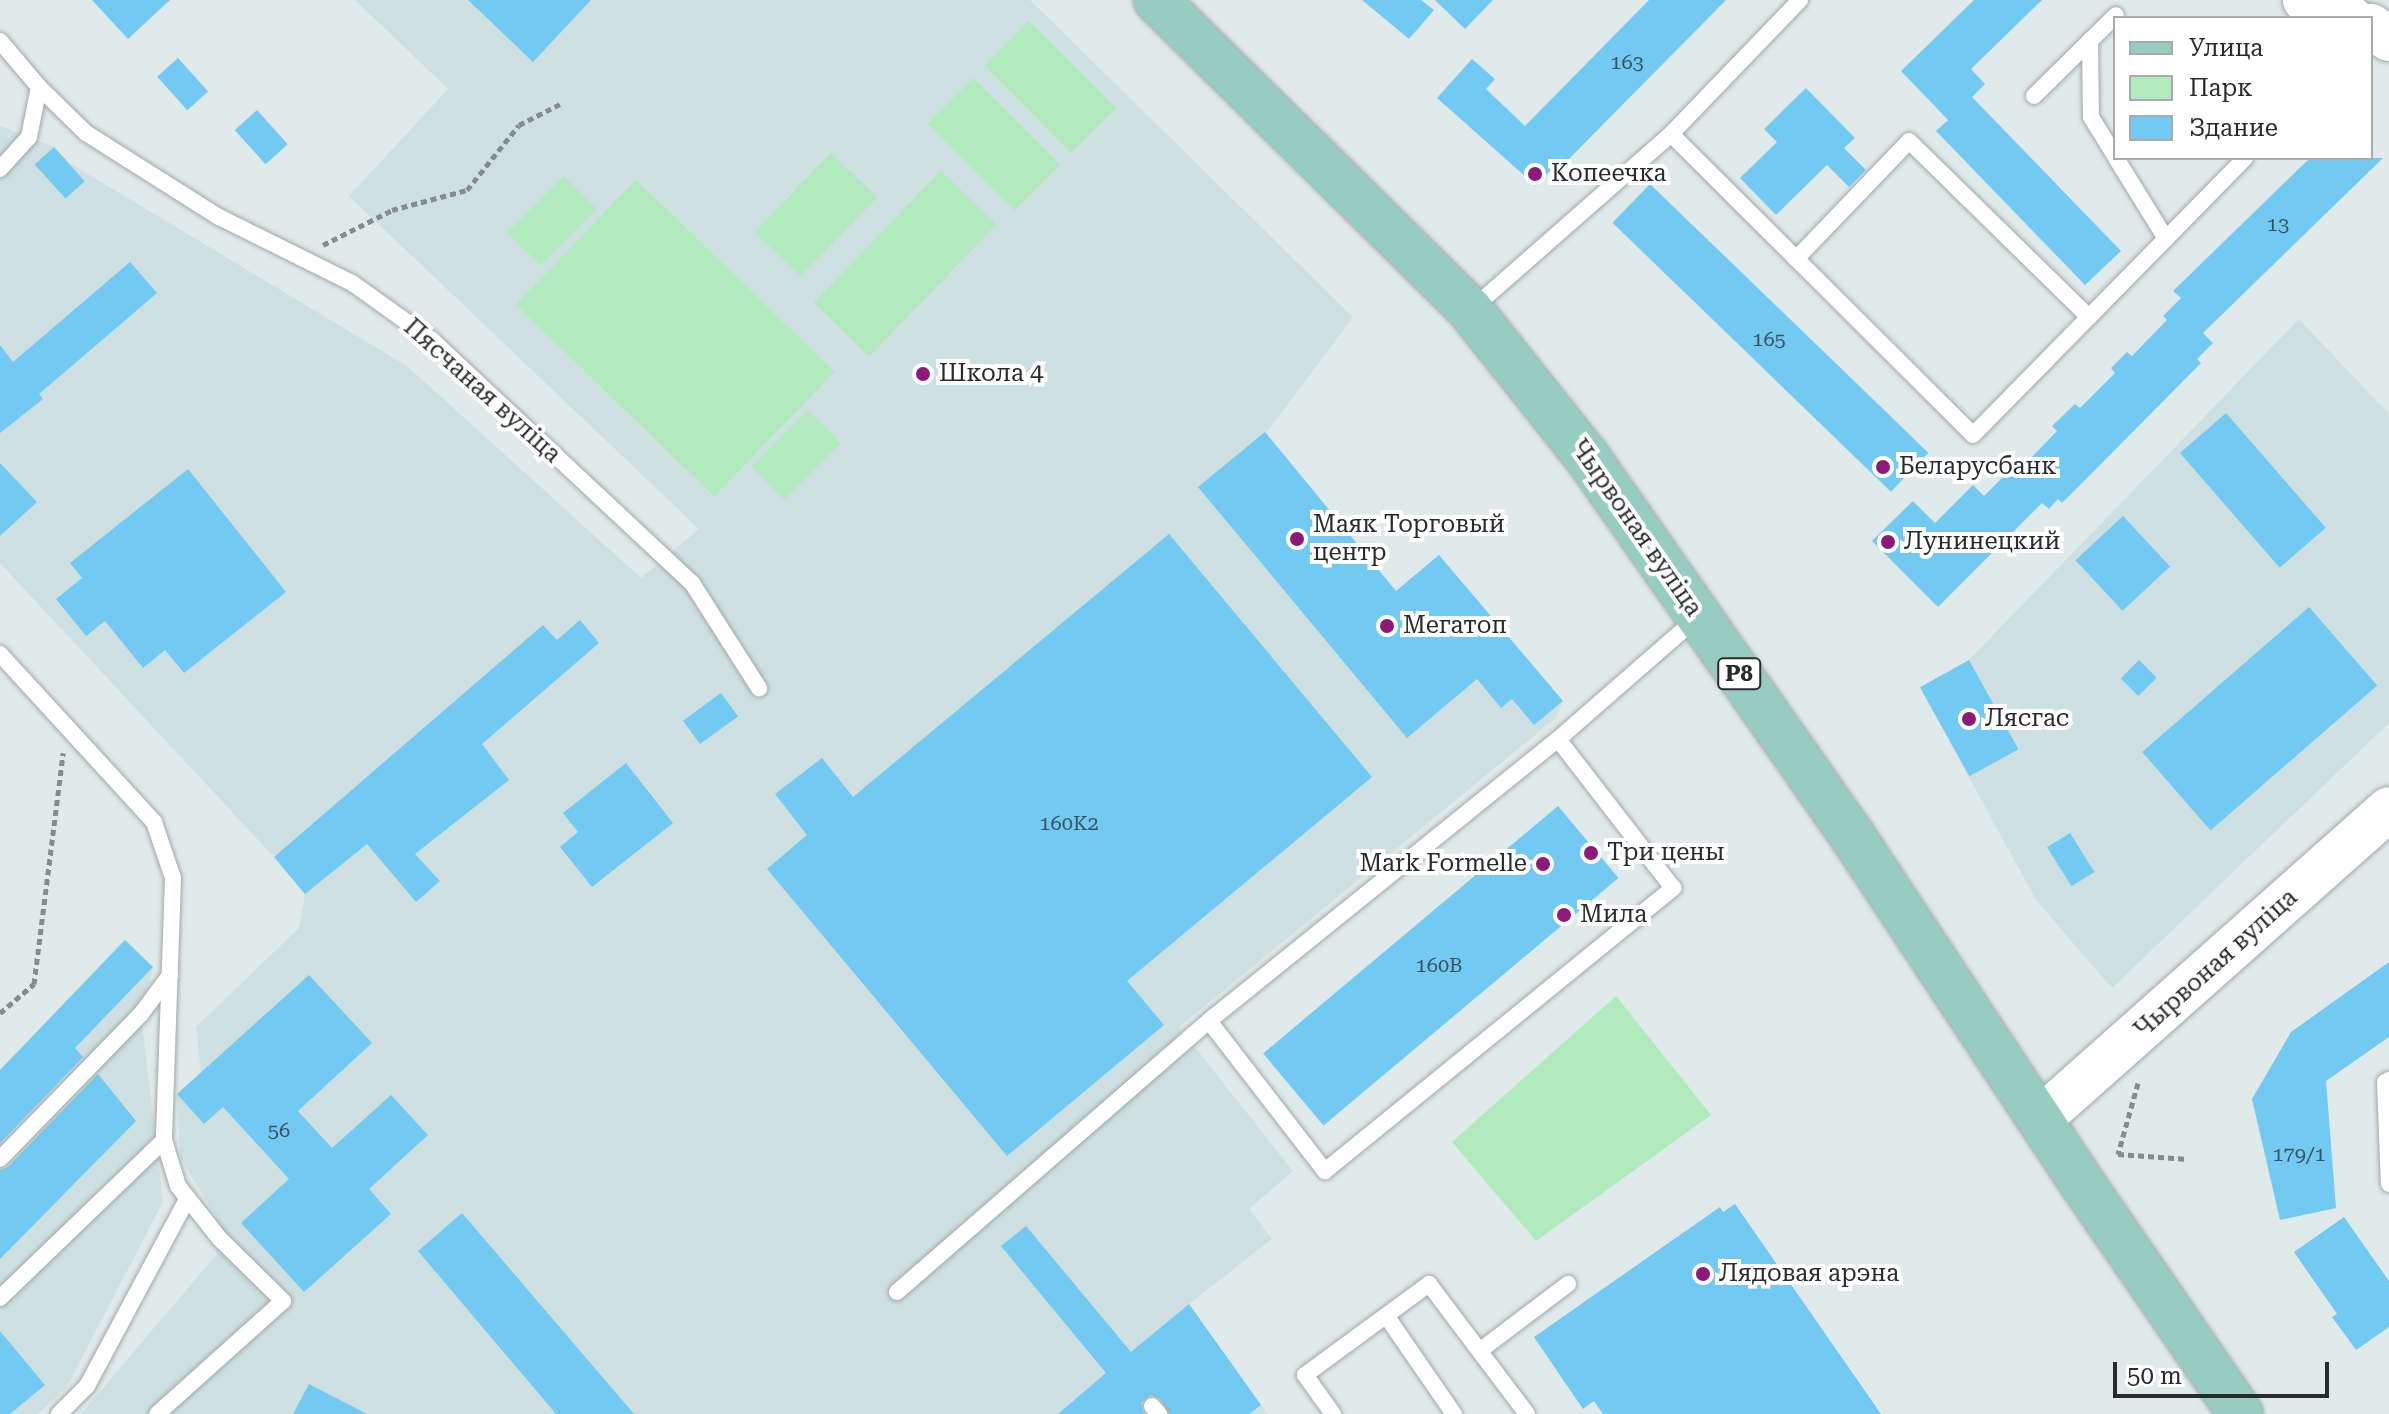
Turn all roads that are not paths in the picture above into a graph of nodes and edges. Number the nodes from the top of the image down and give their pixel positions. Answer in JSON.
{"nodes":[{"id":1,"x":1156,"y":0,"type":"edge"},
{"id":2,"x":1800,"y":0,"type":"edge"},
{"id":3,"x":2305,"y":0,"type":"edge"},
{"id":4,"x":2349,"y":16,"type":"edge"},
{"id":5,"x":2113,"y":18,"type":"edge"},
{"id":6,"x":2090,"y":40,"type":"junction"},
{"id":7,"x":0,"y":41,"type":"edge"},
{"id":8,"x":39,"y":87,"type":"junction"},
{"id":9,"x":2034,"y":96,"type":"dead end"},
{"id":10,"x":1671,"y":134,"type":"junction"},
{"id":11,"x":2113,"y":152,"type":"edge"},
{"id":12,"x":2118,"y":160,"type":"edge"},
{"id":13,"x":2243,"y":160,"type":"edge"},
{"id":14,"x":0,"y":169,"type":"edge"},
{"id":15,"x":2166,"y":239,"type":"junction"},
{"id":16,"x":1796,"y":259,"type":"junction"},
{"id":17,"x":1470,"y":310,"type":"junction"},
{"id":18,"x":2089,"y":317,"type":"junction"},
{"id":19,"x":1698,"y":617,"type":"junction"},
{"id":20,"x":0,"y":654,"type":"edge"},
{"id":21,"x":759,"y":688,"type":"dead end"},
{"id":22,"x":1558,"y":739,"type":"junction"},
{"id":23,"x":2389,"y":809,"type":"edge"},
{"id":24,"x":170,"y":975,"type":"junction"},
{"id":25,"x":1209,"y":1021,"type":"junction"},
{"id":26,"x":2389,"y":1080,"type":"edge"},
{"id":27,"x":2041,"y":1118,"type":"junction"},
{"id":28,"x":164,"y":1140,"type":"junction"},
{"id":29,"x":0,"y":1159,"type":"edge"},
{"id":30,"x":2389,"y":1184,"type":"edge"},
{"id":31,"x":188,"y":1198,"type":"junction"},
{"id":32,"x":1568,"y":1284,"type":"dead end"},
{"id":33,"x":897,"y":1292,"type":"dead end"},
{"id":34,"x":0,"y":1298,"type":"edge"},
{"id":35,"x":1387,"y":1317,"type":"junction"},
{"id":36,"x":1482,"y":1349,"type":"junction"},
{"id":37,"x":59,"y":1414,"type":"edge"},
{"id":38,"x":157,"y":1414,"type":"edge"},
{"id":39,"x":1333,"y":1414,"type":"edge"},
{"id":40,"x":1454,"y":1414,"type":"edge"},
{"id":41,"x":1527,"y":1414,"type":"edge"},
{"id":42,"x":2241,"y":1414,"type":"edge"}],
"edges":[{"from":1,"to":17,"type":"main road","name":"Чырвоная вуліца","number":"Р8"},
{"from":2,"to":10,"type":"lane"},
{"from":3,"to":4,"type":"street"},
{"from":5,"to":6,"type":"lane"},
{"from":6,"to":9,"type":"lane"},
{"from":6,"to":11,"type":"lane"},
{"from":7,"to":8,"type":"lane","name":"Пясчаная вуліца"},
{"from":8,"to":14,"type":"lane"},
{"from":8,"to":21,"type":"lane","name":"Пясчаная вуліца"},
{"from":10,"to":16,"type":"lane"},
{"from":10,"to":17,"type":"lane"},
{"from":12,"to":15,"type":"lane"},
{"from":13,"to":15,"type":"lane"},
{"from":15,"to":18,"type":"lane"},
{"from":16,"to":18,"type":"lane"},
{"from":16,"to":18,"type":"lane"},
{"from":17,"to":19,"type":"main road","name":"Чырвоная вуліца","number":"Р8"},
{"from":19,"to":22,"type":"lane"},
{"from":19,"to":27,"type":"main road","name":"Чырвоная вуліца","number":"Р8"},
{"from":20,"to":24,"type":"lane"},
{"from":22,"to":25,"type":"lane"},
{"from":22,"to":25,"type":"lane"},
{"from":23,"to":27,"type":"street","name":"Чырвоная вуліца"},
{"from":24,"to":28,"type":"lane"},
{"from":24,"to":29,"type":"lane"},
{"from":25,"to":33,"type":"lane"},
{"from":26,"to":30,"type":"lane"},
{"from":27,"to":42,"type":"main road","name":"Чырвоная вуліца","number":"Р8"},
{"from":28,"to":31,"type":"lane"},
{"from":28,"to":34,"type":"lane"},
{"from":31,"to":37,"type":"lane"},
{"from":31,"to":38,"type":"lane"},
{"from":32,"to":36,"type":"lane"},
{"from":35,"to":36,"type":"lane"},
{"from":35,"to":39,"type":"lane"},
{"from":35,"to":40,"type":"lane"},
{"from":36,"to":41,"type":"lane"}]}
